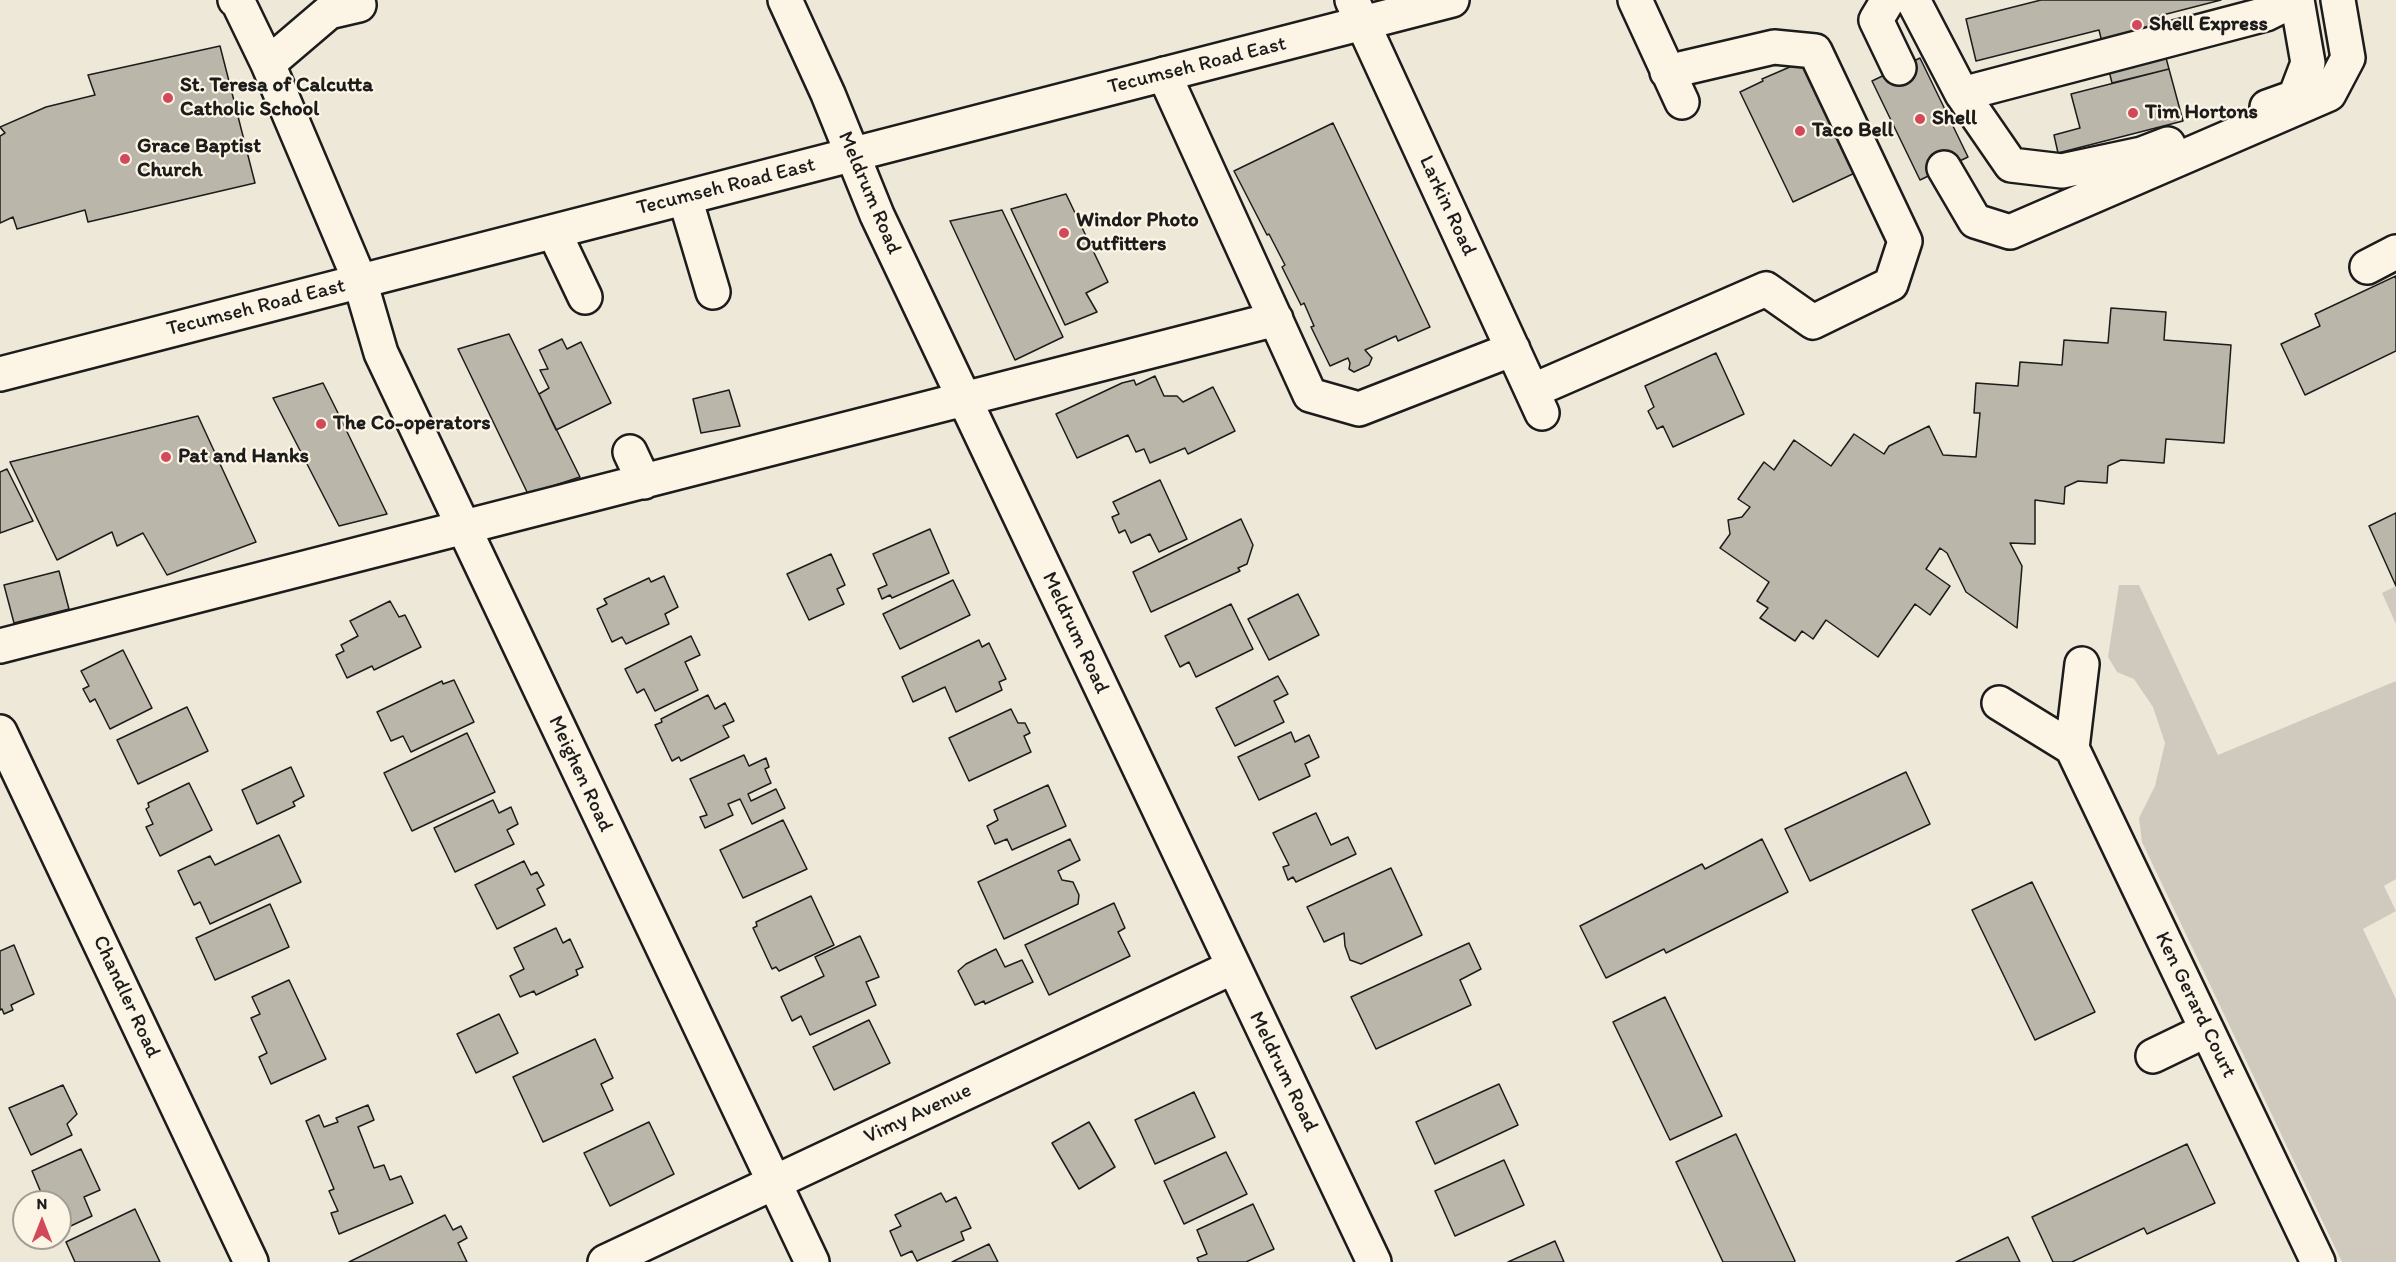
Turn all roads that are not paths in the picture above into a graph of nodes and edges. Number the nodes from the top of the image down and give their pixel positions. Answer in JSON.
{"nodes":[{"id":1,"x":235,"y":0,"type":"edge"},
{"id":2,"x":785,"y":0,"type":"edge"},
{"id":3,"x":1452,"y":0,"type":"edge"},
{"id":4,"x":1635,"y":0,"type":"edge"},
{"id":5,"x":1888,"y":0,"type":"edge"},
{"id":6,"x":1914,"y":0,"type":"edge"},
{"id":7,"x":2338,"y":0,"type":"edge"},
{"id":8,"x":2279,"y":3,"type":"edge"},
{"id":9,"x":359,"y":5,"type":"dead end"},
{"id":10,"x":1358,"y":11,"type":"edge"},
{"id":11,"x":268,"y":64,"type":"junction"},
{"id":12,"x":1899,"y":68,"type":"dead end"},
{"id":13,"x":1667,"y":72,"type":"junction"},
{"id":14,"x":1164,"y":74,"type":"junction"},
{"id":15,"x":1962,"y":94,"type":"junction"},
{"id":16,"x":1682,"y":102,"type":"dead end"},
{"id":17,"x":853,"y":154,"type":"junction"},
{"id":18,"x":1944,"y":168,"type":"dead end"},
{"id":19,"x":685,"y":198,"type":"junction"},
{"id":20,"x":554,"y":232,"type":"junction"},
{"id":21,"x":2396,"y":252,"type":"edge"},
{"id":22,"x":2367,"y":267,"type":"dead end"},
{"id":23,"x":360,"y":281,"type":"junction"},
{"id":24,"x":713,"y":292,"type":"dead end"},
{"id":25,"x":585,"y":297,"type":"dead end"},
{"id":26,"x":1276,"y":320,"type":"junction"},
{"id":27,"x":1513,"y":349,"type":"junction"},
{"id":28,"x":0,"y":374,"type":"edge"},
{"id":29,"x":964,"y":401,"type":"junction"},
{"id":30,"x":630,"y":452,"type":"dead end"},
{"id":31,"x":644,"y":482,"type":"junction"},
{"id":32,"x":463,"y":528,"type":"junction"},
{"id":33,"x":0,"y":646,"type":"edge"},
{"id":34,"x":2082,"y":664,"type":"dead end"},
{"id":35,"x":1998,"y":703,"type":"dead end"},
{"id":36,"x":0,"y":732,"type":"edge"},
{"id":37,"x":2072,"y":748,"type":"junction"},
{"id":38,"x":1233,"y":967,"type":"junction"},
{"id":39,"x":2207,"y":1030,"type":"junction"},
{"id":40,"x":2152,"y":1056,"type":"dead end"},
{"id":41,"x":773,"y":1182,"type":"junction"},
{"id":42,"x":251,"y":1262,"type":"edge"},
{"id":43,"x":605,"y":1262,"type":"edge"},
{"id":44,"x":812,"y":1262,"type":"edge"},
{"id":45,"x":1374,"y":1262,"type":"edge"},
{"id":46,"x":2318,"y":1262,"type":"edge"}],
"edges":[{"from":1,"to":11,"type":"street","name":"Meighen Road"},
{"from":2,"to":17,"type":"street","name":"Meldrum Road"},
{"from":3,"to":10,"type":"street","name":"Tecumseh Road East"},
{"from":4,"to":13,"type":"street"},
{"from":5,"to":12,"type":"street"},
{"from":6,"to":15,"type":"street"},
{"from":7,"to":18,"type":"street"},
{"from":8,"to":15,"type":"street"},
{"from":8,"to":15,"type":"street"},
{"from":9,"to":11,"type":"street"},
{"from":10,"to":14,"type":"street","name":"Tecumseh Road East"},
{"from":10,"to":27,"type":"street","name":"Larkin Road"},
{"from":11,"to":23,"type":"street","name":"Meighen Road"},
{"from":13,"to":16,"type":"street"},
{"from":13,"to":27,"type":"street","name":"Larkin Road"},
{"from":14,"to":17,"type":"street","name":"Tecumseh Road East"},
{"from":14,"to":26,"type":"street"},
{"from":17,"to":19,"type":"street","name":"Tecumseh Road East"},
{"from":17,"to":29,"type":"street","name":"Meldrum Road"},
{"from":19,"to":20,"type":"street","name":"Tecumseh Road East"},
{"from":19,"to":24,"type":"street"},
{"from":20,"to":23,"type":"street","name":"Tecumseh Road East"},
{"from":20,"to":25,"type":"street"},
{"from":21,"to":22,"type":"street"},
{"from":23,"to":28,"type":"street","name":"Tecumseh Road East"},
{"from":23,"to":32,"type":"street","name":"Meighen Road"},
{"from":26,"to":27,"type":"street"},
{"from":26,"to":29,"type":"street"},
{"from":29,"to":31,"type":"street"},
{"from":29,"to":38,"type":"street","name":"Meldrum Road"},
{"from":30,"to":31,"type":"street"},
{"from":31,"to":32,"type":"street"},
{"from":32,"to":33,"type":"street"},
{"from":32,"to":41,"type":"street","name":"Meighen Road"},
{"from":34,"to":37,"type":"street"},
{"from":35,"to":37,"type":"street"},
{"from":36,"to":42,"type":"street","name":"Chandler Road"},
{"from":37,"to":39,"type":"street","name":"Ken Gerard Court"},
{"from":38,"to":41,"type":"street","name":"Vimy Avenue"},
{"from":38,"to":45,"type":"street","name":"Meldrum Road"},
{"from":39,"to":40,"type":"street"},
{"from":39,"to":46,"type":"street","name":"Ken Gerard Court"},
{"from":41,"to":43,"type":"street","name":"Vimy Avenue"},
{"from":41,"to":44,"type":"street","name":"Meighen Road"}]}
